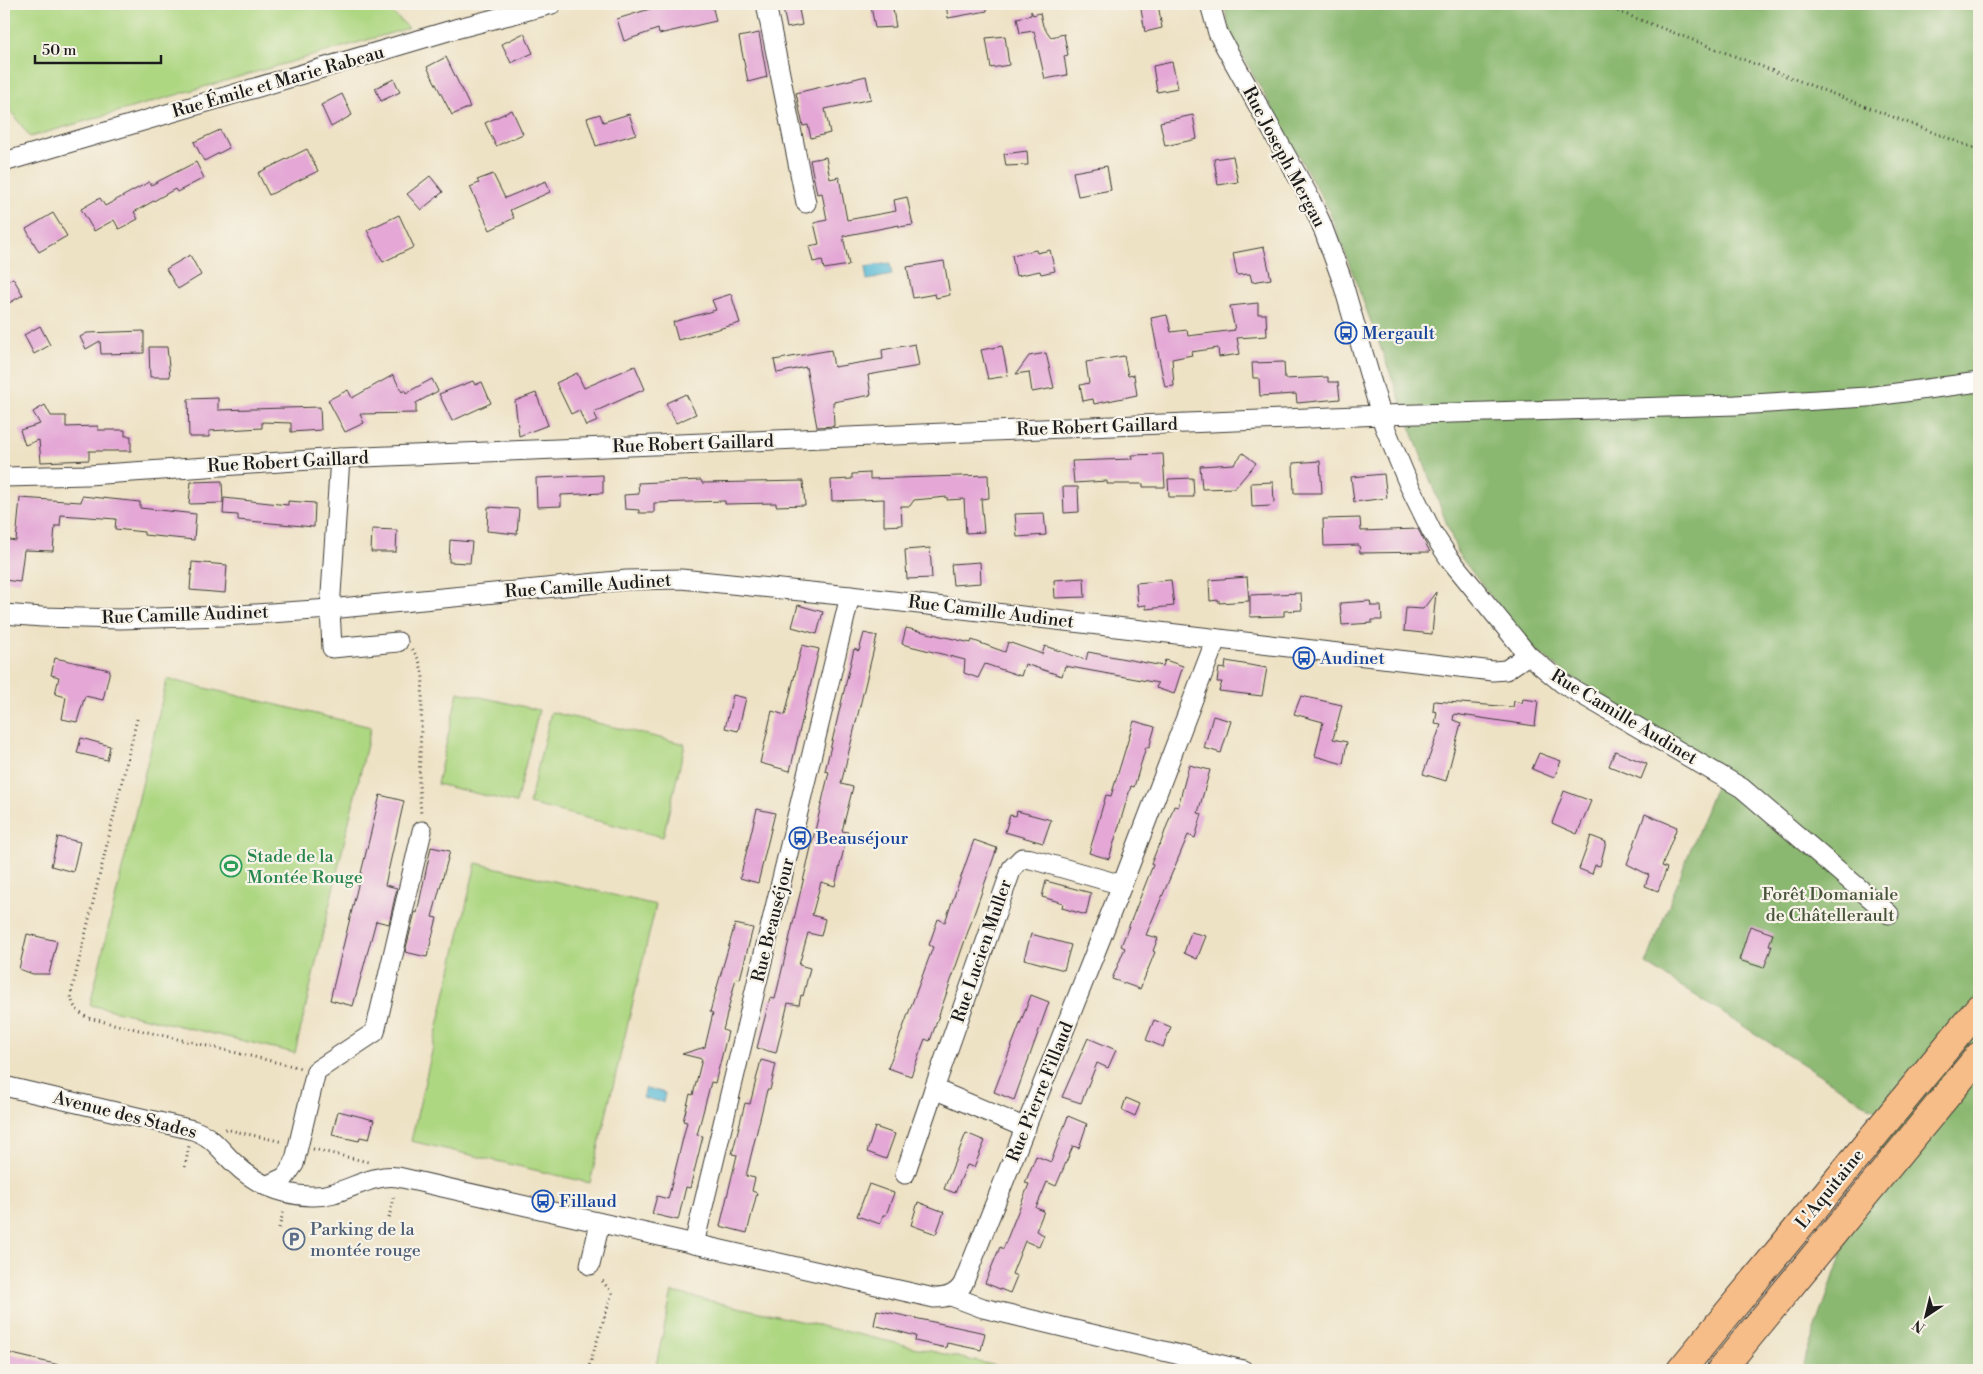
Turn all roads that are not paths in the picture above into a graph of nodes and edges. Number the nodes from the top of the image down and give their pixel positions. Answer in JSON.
{"nodes":[{"id":1,"x":552,"y":4,"type":"edge"},
{"id":2,"x":766,"y":4,"type":"edge"},
{"id":3,"x":1210,"y":4,"type":"edge"},
{"id":4,"x":4,"y":162,"type":"edge"},
{"id":5,"x":806,"y":203,"type":"dead end"},
{"id":6,"x":1979,"y":382,"type":"edge"},
{"id":7,"x":1382,"y":415,"type":"junction"},
{"id":8,"x":340,"y":458,"type":"junction"},
{"id":9,"x":4,"y":476,"type":"edge"},
{"id":10,"x":850,"y":596,"type":"junction"},
{"id":11,"x":330,"y":609,"type":"junction"},
{"id":12,"x":4,"y":614,"type":"edge"},
{"id":13,"x":1216,"y":638,"type":"junction"},
{"id":14,"x":398,"y":642,"type":"road end"},
{"id":15,"x":1528,"y":655,"type":"junction"},
{"id":16,"x":422,"y":831,"type":"road end"},
{"id":17,"x":1122,"y":885,"type":"junction"},
{"id":18,"x":1889,"y":914,"type":"dead end"},
{"id":19,"x":1979,"y":1008,"type":"edge"},
{"id":20,"x":1979,"y":1056,"type":"edge"},
{"id":21,"x":4,"y":1086,"type":"edge"},
{"id":22,"x":934,"y":1089,"type":"junction"},
{"id":23,"x":1026,"y":1128,"type":"junction"},
{"id":24,"x":905,"y":1174,"type":"dead end"},
{"id":25,"x":266,"y":1186,"type":"junction"},
{"id":26,"x":600,"y":1223,"type":"junction"},
{"id":27,"x":694,"y":1244,"type":"junction"},
{"id":28,"x":590,"y":1265,"type":"road end"},
{"id":29,"x":951,"y":1296,"type":"junction"},
{"id":30,"x":1243,"y":1370,"type":"edge"},
{"id":31,"x":1682,"y":1370,"type":"edge"},
{"id":32,"x":1721,"y":1370,"type":"edge"}],
"edges":[{"from":1,"to":4,"type":"street","name":"Rue Émile et Marie Rabeau"},
{"from":2,"to":5,"type":"street"},
{"from":3,"to":7,"type":"street","name":"Rue Joseph Mergau"},
{"from":6,"to":7,"type":"street","name":"Rue Robert Gaillard"},
{"from":7,"to":8,"type":"street","name":"Rue Robert Gaillard"},
{"from":7,"to":15,"type":"street","name":"Rue Joseph Mergau"},
{"from":8,"to":9,"type":"street","name":"Rue Robert Gaillard"},
{"from":8,"to":11,"type":"street"},
{"from":10,"to":11,"type":"street","name":"Rue Camille Audinet"},
{"from":10,"to":13,"type":"street","name":"Rue Camille Audinet"},
{"from":10,"to":27,"type":"street","name":"Rue Beauséjour"},
{"from":11,"to":12,"type":"street","name":"Rue Camille Audinet"},
{"from":11,"to":14,"type":"street"},
{"from":13,"to":15,"type":"street","name":"Rue Camille Audinet"},
{"from":13,"to":17,"type":"street","name":"Rue Pierre Fillaud"},
{"from":15,"to":18,"type":"street","name":"Rue Camille Audinet"},
{"from":16,"to":25,"type":"street"},
{"from":17,"to":22,"type":"street","name":"Rue Lucien Muller"},
{"from":17,"to":23,"type":"street","name":"Rue Pierre Fillaud"},
{"from":19,"to":31,"type":"highway","name":"L'Aquitaine"},
{"from":20,"to":32,"type":"highway","name":"L'Aquitaine"},
{"from":21,"to":25,"type":"street","name":"Avenue des Stades"},
{"from":22,"to":23,"type":"street"},
{"from":22,"to":24,"type":"street","name":"Rue Lucien Muller"},
{"from":23,"to":29,"type":"street","name":"Rue Pierre Fillaud"},
{"from":25,"to":26,"type":"street","name":"Avenue des Stades"},
{"from":26,"to":27,"type":"street","name":"Avenue des Stades"},
{"from":26,"to":28,"type":"street"},
{"from":27,"to":29,"type":"street"},
{"from":29,"to":30,"type":"street"}]}
